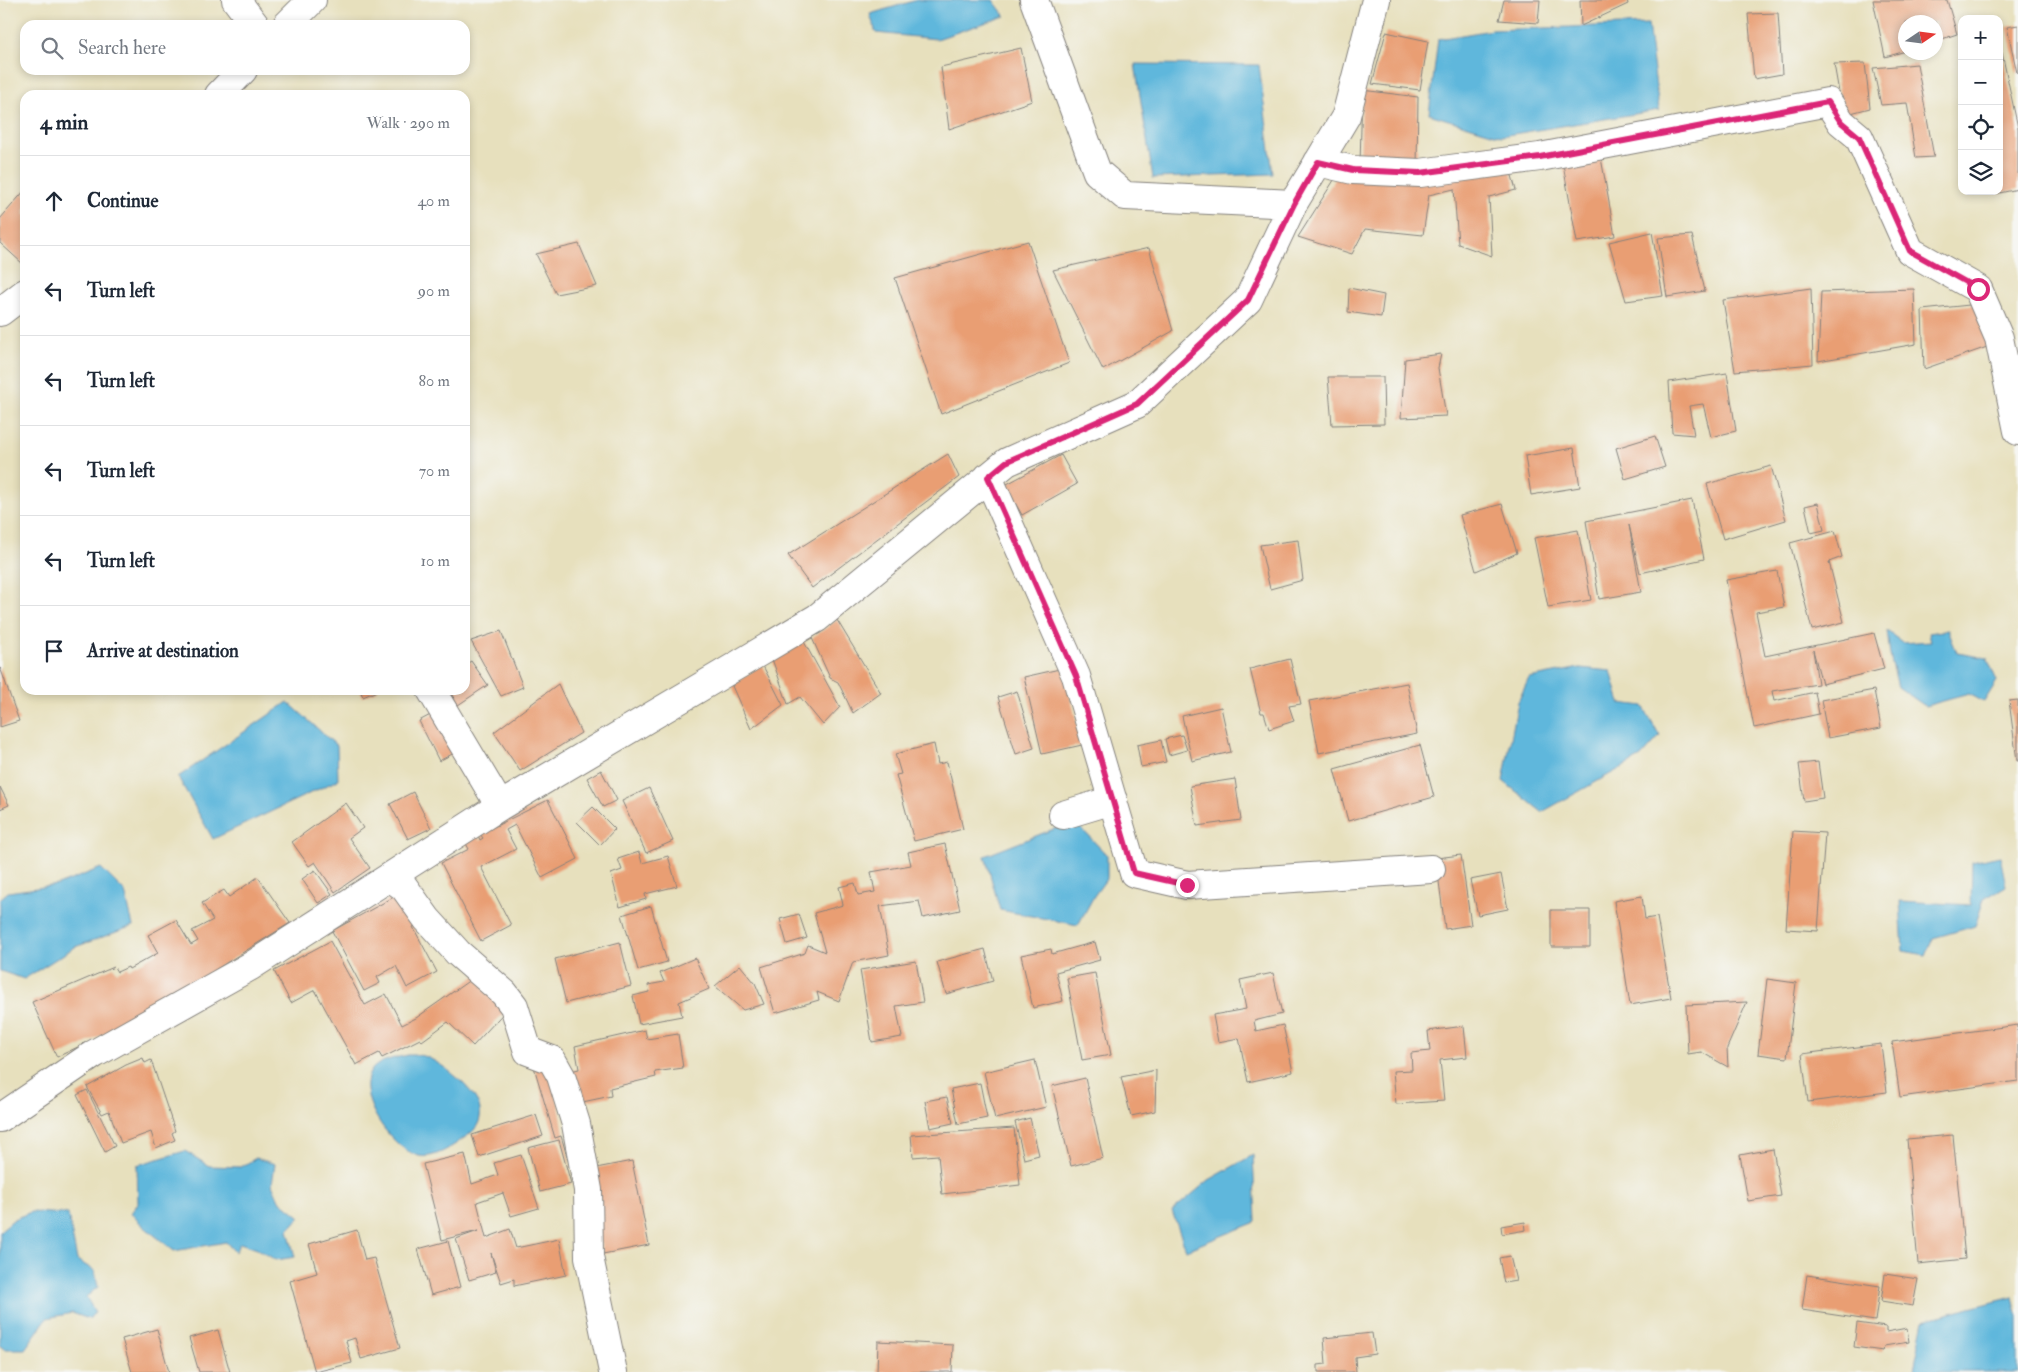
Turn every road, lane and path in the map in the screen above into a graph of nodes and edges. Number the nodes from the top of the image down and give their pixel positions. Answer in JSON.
{"nodes":[{"id":1,"x":236,"y":0,"type":"edge"},
{"id":2,"x":312,"y":0,"type":"edge"},
{"id":3,"x":1034,"y":0,"type":"edge"},
{"id":4,"x":1376,"y":0,"type":"edge"},
{"id":5,"x":251,"y":20,"type":"edge"},
{"id":6,"x":292,"y":20,"type":"edge"},
{"id":7,"x":238,"y":75,"type":"edge"},
{"id":8,"x":224,"y":90,"type":"edge"},
{"id":9,"x":1318,"y":162,"type":"junction"},
{"id":10,"x":1294,"y":204,"type":"junction"},
{"id":11,"x":20,"y":297,"type":"edge"},
{"id":12,"x":0,"y":312,"type":"edge"},
{"id":13,"x":2018,"y":431,"type":"edge"},
{"id":14,"x":988,"y":477,"type":"junction"},
{"id":15,"x":434,"y":695,"type":"edge"},
{"id":16,"x":1113,"y":800,"type":"junction"},
{"id":17,"x":500,"y":806,"type":"junction"},
{"id":18,"x":1063,"y":815,"type":"dead end"},
{"id":19,"x":1432,"y":869,"type":"dead end"},
{"id":20,"x":390,"y":877,"type":"junction"},
{"id":21,"x":0,"y":1118,"type":"edge"},
{"id":22,"x":613,"y":1372,"type":"edge"}],
"edges":[{"from":1,"to":5,"type":"street"},
{"from":2,"to":6,"type":"street"},
{"from":3,"to":10,"type":"street"},
{"from":4,"to":9,"type":"street"},
{"from":7,"to":8,"type":"street"},
{"from":9,"to":10,"type":"street"},
{"from":9,"to":13,"type":"street"},
{"from":10,"to":14,"type":"street"},
{"from":11,"to":12,"type":"street"},
{"from":14,"to":16,"type":"street"},
{"from":14,"to":17,"type":"street"},
{"from":15,"to":17,"type":"street"},
{"from":16,"to":18,"type":"street"},
{"from":16,"to":19,"type":"street"},
{"from":17,"to":20,"type":"street"},
{"from":20,"to":21,"type":"street"},
{"from":20,"to":22,"type":"street"}]}
